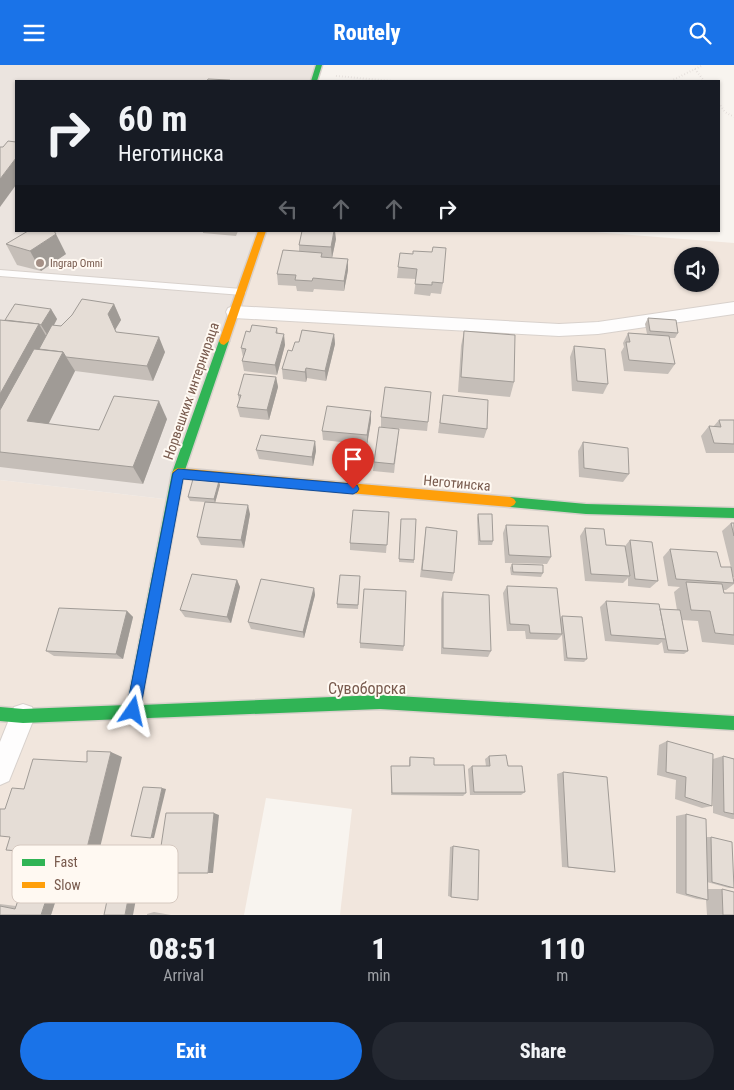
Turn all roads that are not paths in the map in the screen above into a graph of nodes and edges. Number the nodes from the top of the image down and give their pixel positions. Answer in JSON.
{"nodes":[{"id":1,"x":262,"y":232,"type":"edge"},
{"id":2,"x":0,"y":273,"type":"edge"},
{"id":3,"x":242,"y":292,"type":"junction"},
{"id":4,"x":734,"y":308,"type":"edge"},
{"id":5,"x":234,"y":312,"type":"junction"},
{"id":6,"x":178,"y":473,"type":"junction"},
{"id":7,"x":734,"y":513,"type":"edge"},
{"id":8,"x":133,"y":711,"type":"junction"},
{"id":9,"x":11,"y":715,"type":"edge"},
{"id":10,"x":734,"y":723,"type":"edge"},
{"id":11,"x":0,"y":772,"type":"edge"}],
"edges":[{"from":1,"to":3,"type":"street","name":"Норвешких интернираца"},
{"from":2,"to":3,"type":"lane"},
{"from":3,"to":5,"type":"street","name":"Норвешких интернираца"},
{"from":4,"to":5,"type":"street"},
{"from":5,"to":6,"type":"street","name":"Норвешких интернираца"},
{"from":6,"to":7,"type":"street","name":"Неготинска"},
{"from":6,"to":8,"type":"street","name":"Норвешких интернираца"},
{"from":8,"to":9,"type":"street","name":"Сувоборска"},
{"from":8,"to":10,"type":"street","name":"Сувоборска"},
{"from":9,"to":11,"type":"street"}]}
